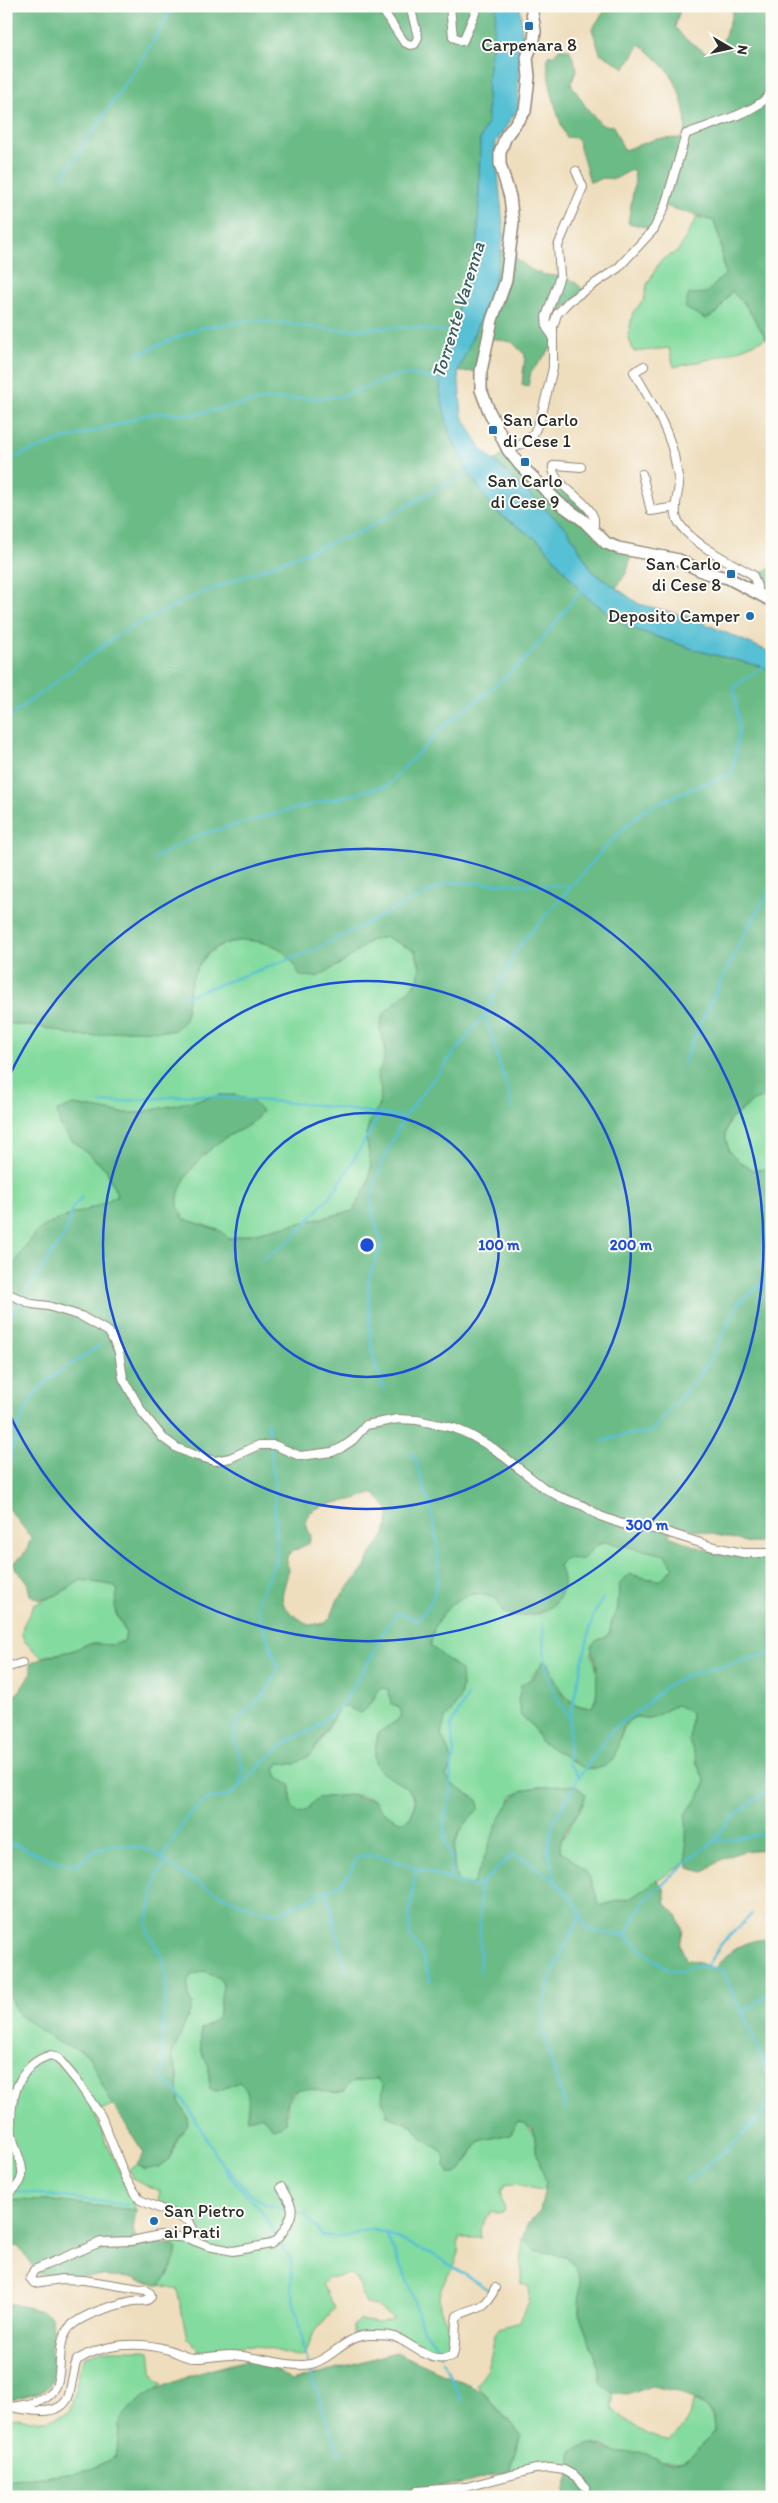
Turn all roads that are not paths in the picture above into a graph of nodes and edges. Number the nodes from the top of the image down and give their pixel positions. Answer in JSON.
{"nodes":[{"id":1,"x":380,"y":6,"type":"edge"},
{"id":2,"x":410,"y":6,"type":"edge"},
{"id":3,"x":450,"y":6,"type":"edge"},
{"id":4,"x":478,"y":6,"type":"edge"},
{"id":5,"x":531,"y":6,"type":"edge"},
{"id":6,"x":772,"y":91,"type":"edge"},
{"id":7,"x":576,"y":171,"type":"dead end"},
{"id":8,"x":553,"y":336,"type":"junction"},
{"id":9,"x":644,"y":366,"type":"dead end"},
{"id":10,"x":508,"y":450,"type":"junction"},
{"id":11,"x":581,"y":467,"type":"dead end"},
{"id":12,"x":642,"y":474,"type":"dead end"},
{"id":13,"x":676,"y":507,"type":"junction"},
{"id":14,"x":594,"y":531,"type":"junction"},
{"id":15,"x":759,"y":592,"type":"junction"},
{"id":16,"x":772,"y":601,"type":"edge"},
{"id":17,"x":6,"y":1293,"type":"edge"},
{"id":18,"x":772,"y":1554,"type":"edge"},
{"id":19,"x":6,"y":1663,"type":"edge"},
{"id":20,"x":22,"y":1663,"type":"dead end"},
{"id":21,"x":281,"y":2187,"type":"dead end"},
{"id":22,"x":6,"y":2195,"type":"edge"},
{"id":23,"x":187,"y":2238,"type":"junction"},
{"id":24,"x":495,"y":2288,"type":"dead end"},
{"id":25,"x":9,"y":2408,"type":"edge"},
{"id":26,"x":586,"y":2487,"type":"dead end"},
{"id":27,"x":410,"y":2497,"type":"edge"}],
"edges":[{"from":1,"to":2,"type":"street"},
{"from":3,"to":4,"type":"street"},
{"from":5,"to":10,"type":"street"},
{"from":6,"to":8,"type":"street"},
{"from":7,"to":8,"type":"street"},
{"from":8,"to":10,"type":"street"},
{"from":9,"to":13,"type":"street"},
{"from":10,"to":14,"type":"street"},
{"from":11,"to":14,"type":"street"},
{"from":12,"to":13,"type":"street"},
{"from":13,"to":15,"type":"street"},
{"from":14,"to":15,"type":"street"},
{"from":15,"to":16,"type":"street"},
{"from":17,"to":18,"type":"street"},
{"from":19,"to":20,"type":"street"},
{"from":21,"to":23,"type":"street"},
{"from":22,"to":23,"type":"street"},
{"from":23,"to":25,"type":"street"},
{"from":24,"to":25,"type":"street"},
{"from":26,"to":27,"type":"street"}]}
